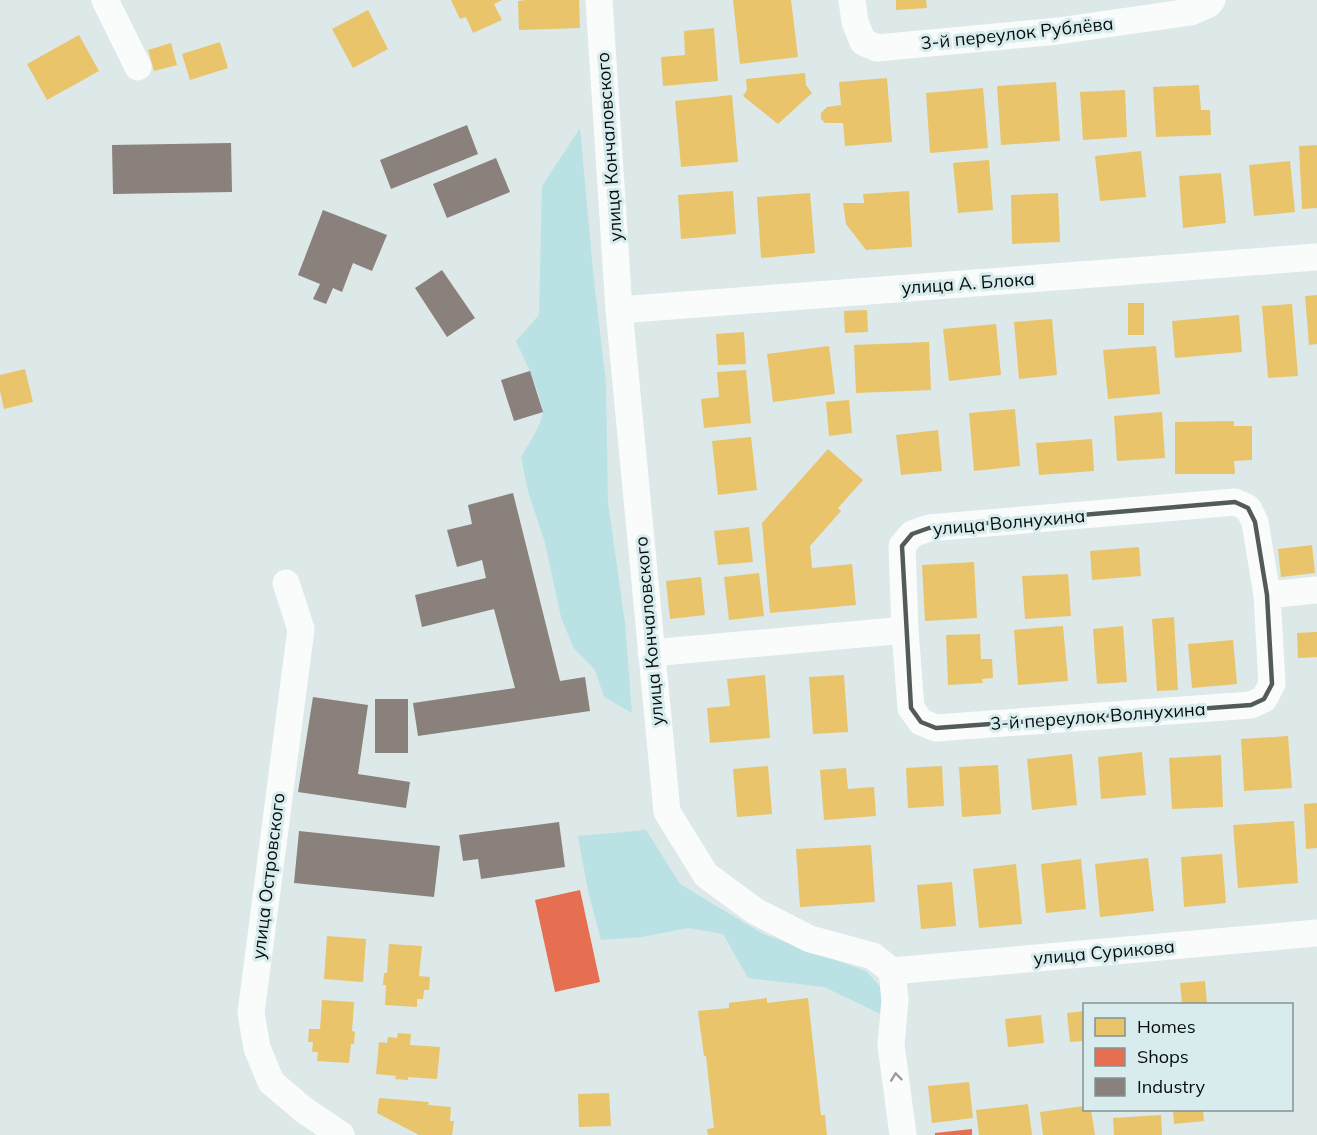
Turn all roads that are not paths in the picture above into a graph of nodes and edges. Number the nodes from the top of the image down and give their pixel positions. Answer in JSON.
{"nodes":[{"id":1,"x":105,"y":0,"type":"edge"},
{"id":2,"x":599,"y":0,"type":"edge"},
{"id":3,"x":852,"y":0,"type":"edge"},
{"id":4,"x":1212,"y":0,"type":"edge"},
{"id":5,"x":138,"y":67,"type":"dead end"},
{"id":6,"x":1317,"y":257,"type":"edge"},
{"id":7,"x":620,"y":310,"type":"junction"},
{"id":8,"x":286,"y":582,"type":"dead end"},
{"id":9,"x":1317,"y":591,"type":"edge"},
{"id":10,"x":1267,"y":595,"type":"junction"},
{"id":11,"x":905,"y":630,"type":"junction"},
{"id":12,"x":651,"y":653,"type":"junction"},
{"id":13,"x":1317,"y":933,"type":"edge"},
{"id":14,"x":892,"y":971,"type":"junction"},
{"id":15,"x":341,"y":1135,"type":"edge"},
{"id":16,"x":903,"y":1135,"type":"edge"}],
"edges":[{"from":1,"to":5,"type":"street"},
{"from":2,"to":7,"type":"street","name":"улица Кончаловского"},
{"from":3,"to":4,"type":"street","name":"3-й переулок Рублёва"},
{"from":6,"to":7,"type":"street","name":"улица А. Блока"},
{"from":7,"to":12,"type":"street","name":"улица Кончаловского"},
{"from":8,"to":15,"type":"street","name":"улица Островского"},
{"from":9,"to":10,"type":"street"},
{"from":10,"to":11,"type":"street","name":"улица Волнухина"},
{"from":10,"to":11,"type":"street","name":"3-й переулок Волнухина"},
{"from":11,"to":12,"type":"street"},
{"from":12,"to":14,"type":"street","name":"улица Кончаловского"},
{"from":13,"to":14,"type":"street","name":"улица Сурикова"},
{"from":16,"to":14,"type":"street","one_way":true}]}
